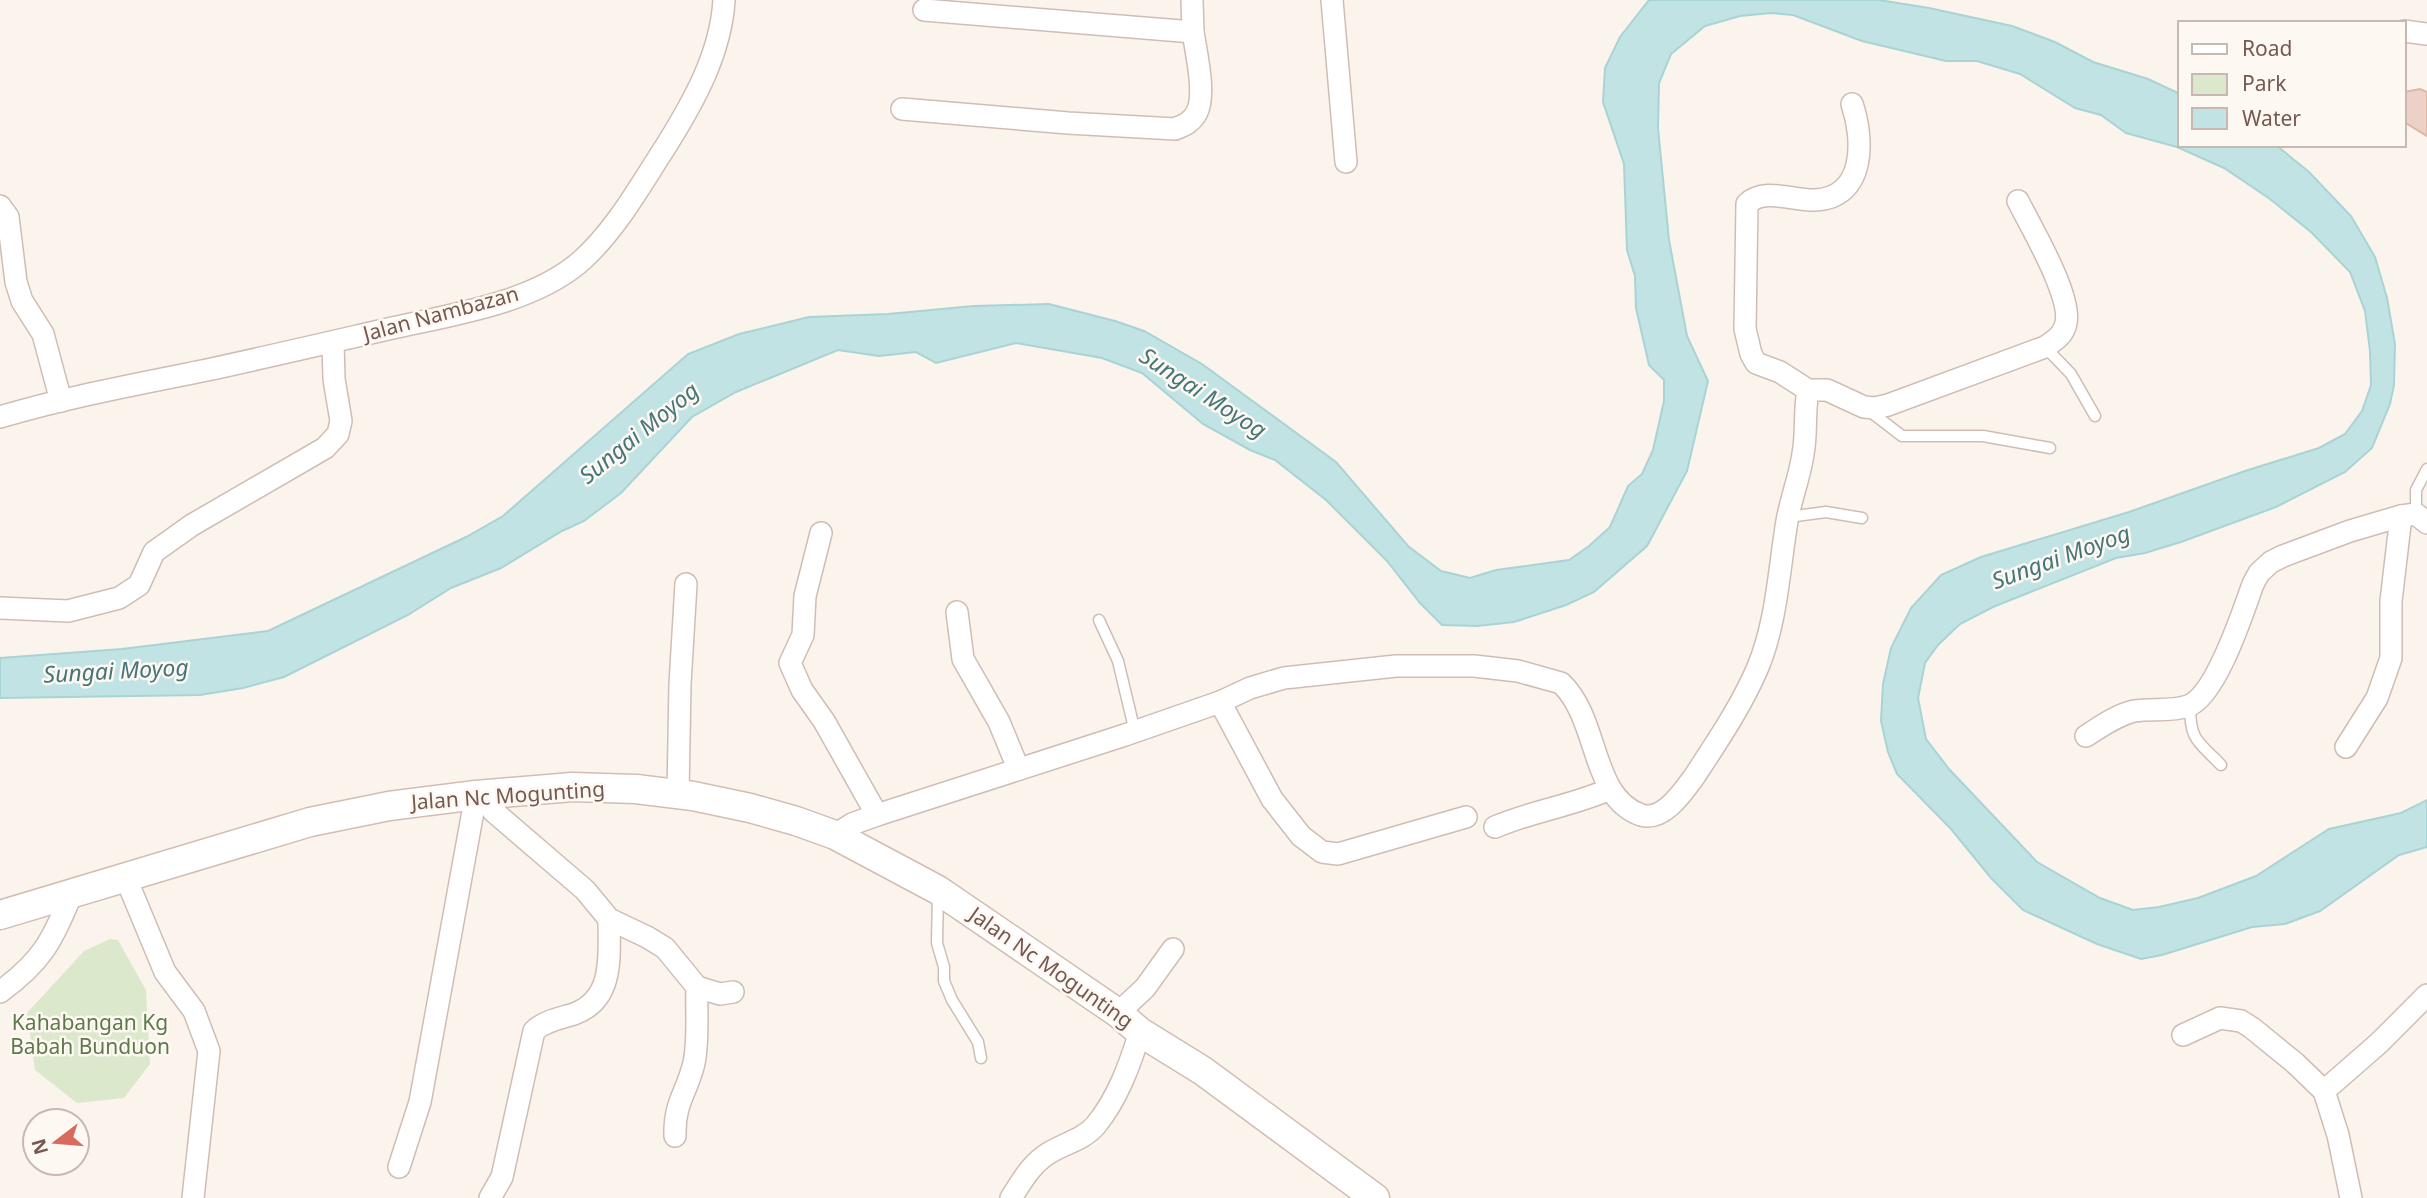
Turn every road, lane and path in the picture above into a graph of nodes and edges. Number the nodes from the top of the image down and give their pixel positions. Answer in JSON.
{"nodes":[{"id":1,"x":724,"y":0,"type":"edge"},
{"id":2,"x":1192,"y":0,"type":"edge"},
{"id":3,"x":1332,"y":0,"type":"edge"},
{"id":4,"x":924,"y":10,"type":"dead end"},
{"id":5,"x":2406,"y":31,"type":"edge"},
{"id":6,"x":1193,"y":32,"type":"junction"},
{"id":7,"x":2427,"y":34,"type":"edge"},
{"id":8,"x":1852,"y":104,"type":"dead end"},
{"id":9,"x":902,"y":109,"type":"dead end"},
{"id":10,"x":1346,"y":162,"type":"dead end"},
{"id":11,"x":2018,"y":201,"type":"dead end"},
{"id":12,"x":0,"y":206,"type":"edge"},
{"id":13,"x":333,"y":342,"type":"junction"},
{"id":14,"x":2045,"y":347,"type":"junction"},
{"id":15,"x":1808,"y":390,"type":"junction"},
{"id":16,"x":61,"y":401,"type":"junction"},
{"id":17,"x":1864,"y":407,"type":"junction"},
{"id":18,"x":2095,"y":416,"type":"dead end"},
{"id":19,"x":0,"y":417,"type":"edge"},
{"id":20,"x":2050,"y":448,"type":"dead end"},
{"id":21,"x":2427,"y":469,"type":"edge"},
{"id":22,"x":1788,"y":517,"type":"junction"},
{"id":23,"x":2415,"y":517,"type":"edge"},
{"id":24,"x":1862,"y":518,"type":"dead end"},
{"id":25,"x":821,"y":533,"type":"dead end"},
{"id":26,"x":686,"y":584,"type":"dead end"},
{"id":27,"x":0,"y":608,"type":"edge"},
{"id":28,"x":957,"y":612,"type":"dead end"},
{"id":29,"x":1099,"y":620,"type":"dead end"},
{"id":30,"x":1220,"y":702,"type":"junction"},
{"id":31,"x":2190,"y":706,"type":"junction"},
{"id":32,"x":1135,"y":732,"type":"junction"},
{"id":33,"x":2086,"y":736,"type":"dead end"},
{"id":34,"x":2346,"y":747,"type":"dead end"},
{"id":35,"x":2221,"y":765,"type":"dead end"},
{"id":36,"x":1018,"y":768,"type":"junction"},
{"id":37,"x":1610,"y":789,"type":"junction"},
{"id":38,"x":481,"y":794,"type":"junction"},
{"id":39,"x":678,"y":794,"type":"junction"},
{"id":40,"x":877,"y":815,"type":"junction"},
{"id":41,"x":1466,"y":817,"type":"dead end"},
{"id":42,"x":1495,"y":827,"type":"dead end"},
{"id":43,"x":835,"y":835,"type":"junction"},
{"id":44,"x":125,"y":876,"type":"junction"},
{"id":45,"x":938,"y":890,"type":"junction"},
{"id":46,"x":71,"y":895,"type":"junction"},
{"id":47,"x":0,"y":915,"type":"edge"},
{"id":48,"x":609,"y":919,"type":"junction"},
{"id":49,"x":1173,"y":949,"type":"dead end"},
{"id":50,"x":697,"y":986,"type":"junction"},
{"id":51,"x":0,"y":992,"type":"edge"},
{"id":52,"x":733,"y":992,"type":"dead end"},
{"id":53,"x":2427,"y":995,"type":"edge"},
{"id":54,"x":1118,"y":1013,"type":"junction"},
{"id":55,"x":1140,"y":1032,"type":"junction"},
{"id":56,"x":2183,"y":1035,"type":"dead end"},
{"id":57,"x":981,"y":1058,"type":"dead end"},
{"id":58,"x":2324,"y":1090,"type":"junction"},
{"id":59,"x":676,"y":1136,"type":"dead end"},
{"id":60,"x":399,"y":1167,"type":"dead end"},
{"id":61,"x":193,"y":1198,"type":"edge"},
{"id":62,"x":490,"y":1198,"type":"edge"},
{"id":63,"x":1011,"y":1198,"type":"edge"},
{"id":64,"x":1375,"y":1198,"type":"edge"},
{"id":65,"x":2351,"y":1198,"type":"edge"}],
"edges":[{"from":1,"to":13,"type":"street","name":"Jalan Nambazan"},
{"from":2,"to":6,"type":"street"},
{"from":3,"to":10,"type":"street"},
{"from":4,"to":6,"type":"street"},
{"from":5,"to":7,"type":"street"},
{"from":6,"to":9,"type":"street"},
{"from":8,"to":15,"type":"street"},
{"from":11,"to":14,"type":"street"},
{"from":12,"to":16,"type":"street"},
{"from":13,"to":16,"type":"street","name":"Jalan Nambazan"},
{"from":13,"to":27,"type":"street"},
{"from":14,"to":17,"type":"street"},
{"from":14,"to":18,"type":"lane"},
{"from":15,"to":17,"type":"street"},
{"from":15,"to":22,"type":"street"},
{"from":16,"to":19,"type":"street","name":"Jalan Nambazan"},
{"from":17,"to":20,"type":"lane"},
{"from":21,"to":23,"type":"lane"},
{"from":22,"to":24,"type":"lane"},
{"from":22,"to":37,"type":"street"},
{"from":23,"to":31,"type":"street"},
{"from":23,"to":34,"type":"street"},
{"from":25,"to":40,"type":"street"},
{"from":26,"to":39,"type":"street"},
{"from":28,"to":36,"type":"street"},
{"from":29,"to":32,"type":"lane"},
{"from":30,"to":32,"type":"street"},
{"from":30,"to":37,"type":"street"},
{"from":30,"to":41,"type":"street"},
{"from":31,"to":33,"type":"street"},
{"from":31,"to":35,"type":"lane"},
{"from":32,"to":36,"type":"street"},
{"from":36,"to":40,"type":"street"},
{"from":37,"to":42,"type":"street"},
{"from":38,"to":39,"type":"street","name":"Jalan Nc Mogunting"},
{"from":38,"to":44,"type":"street","name":"Jalan Nc Mogunting"},
{"from":38,"to":48,"type":"street"},
{"from":38,"to":60,"type":"street"},
{"from":39,"to":43,"type":"street","name":"Jalan Nc Mogunting"},
{"from":40,"to":43,"type":"street"},
{"from":43,"to":45,"type":"street","name":"Jalan Nc Mogunting"},
{"from":44,"to":46,"type":"street","name":"Jalan Nc Mogunting"},
{"from":44,"to":61,"type":"street"},
{"from":45,"to":54,"type":"street","name":"Jalan Nc Mogunting"},
{"from":45,"to":57,"type":"lane"},
{"from":46,"to":47,"type":"street","name":"Jalan Nc Mogunting"},
{"from":46,"to":51,"type":"street"},
{"from":48,"to":50,"type":"street"},
{"from":48,"to":62,"type":"street"},
{"from":49,"to":54,"type":"street"},
{"from":50,"to":52,"type":"street"},
{"from":50,"to":59,"type":"street"},
{"from":53,"to":58,"type":"street"},
{"from":54,"to":55,"type":"street","name":"Jalan Nc Mogunting"},
{"from":55,"to":63,"type":"street"},
{"from":55,"to":64,"type":"street","name":"Jalan Nc Mogunting"},
{"from":56,"to":58,"type":"street"},
{"from":58,"to":65,"type":"street"}]}
